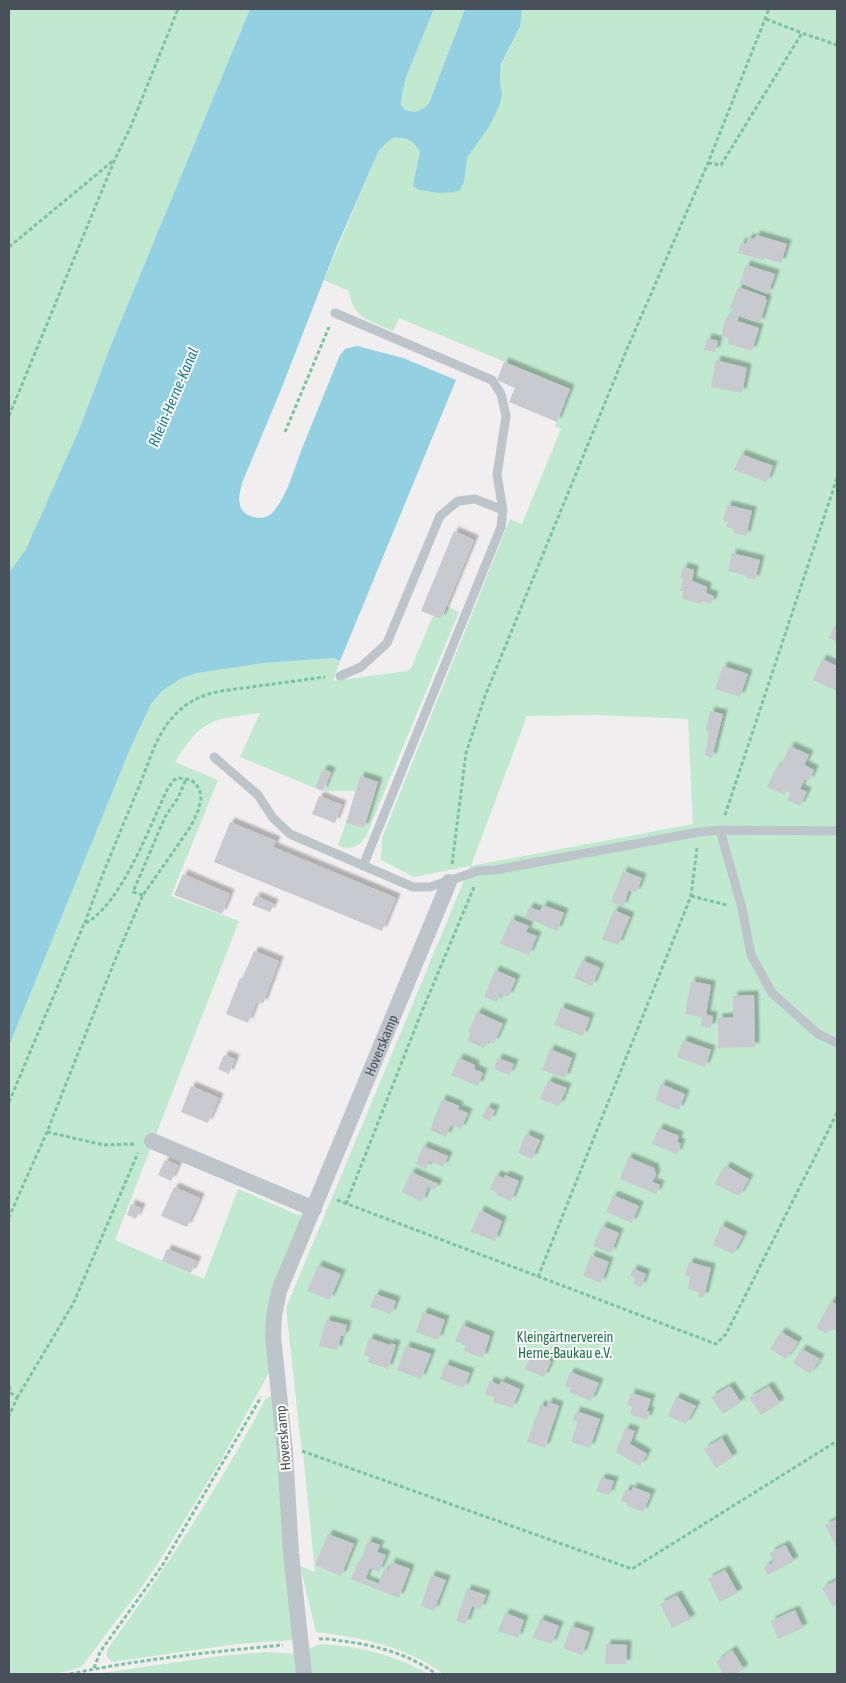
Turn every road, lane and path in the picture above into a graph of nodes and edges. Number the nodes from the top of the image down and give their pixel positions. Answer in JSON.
{"nodes":[{"id":1,"x":178,"y":9,"type":"edge"},
{"id":2,"x":769,"y":9,"type":"edge"},
{"id":3,"x":766,"y":19,"type":"junction"},
{"id":4,"x":802,"y":33,"type":"junction"},
{"id":5,"x":837,"y":45,"type":"edge"},
{"id":6,"x":115,"y":158,"type":"junction"},
{"id":7,"x":708,"y":163,"type":"junction"},
{"id":8,"x":9,"y":247,"type":"edge"},
{"id":9,"x":335,"y":313,"type":"joint"},
{"id":10,"x":9,"y":416,"type":"edge"},
{"id":11,"x":285,"y":432,"type":"dead end"},
{"id":12,"x":837,"y":478,"type":"edge"},
{"id":13,"x":503,"y":510,"type":"junction"},
{"id":14,"x":340,"y":676,"type":"joint"},
{"id":15,"x":214,"y":757,"type":"dead end"},
{"id":16,"x":186,"y":779,"type":"junction"},
{"id":17,"x":720,"y":830,"type":"junction"},
{"id":18,"x":837,"y":831,"type":"edge"},
{"id":19,"x":699,"y":832,"type":"junction"},
{"id":20,"x":363,"y":866,"type":"junction"},
{"id":21,"x":478,"y":871,"type":"junction"},
{"id":22,"x":449,"y":882,"type":"junction"},
{"id":23,"x":143,"y":895,"type":"junction"},
{"id":24,"x":691,"y":896,"type":"junction"},
{"id":25,"x":742,"y":908,"type":"junction"},
{"id":26,"x":84,"y":924,"type":"junction"},
{"id":27,"x":837,"y":1043,"type":"edge"},
{"id":28,"x":9,"y":1102,"type":"edge"},
{"id":29,"x":837,"y":1113,"type":"edge"},
{"id":30,"x":47,"y":1132,"type":"junction"},
{"id":31,"x":152,"y":1141,"type":"dead end"},
{"id":32,"x":314,"y":1209,"type":"junction"},
{"id":33,"x":9,"y":1217,"type":"edge"},
{"id":34,"x":538,"y":1277,"type":"junction"},
{"id":35,"x":9,"y":1386,"type":"edge"},
{"id":36,"x":278,"y":1386,"type":"junction"},
{"id":37,"x":17,"y":1398,"type":"junction"},
{"id":38,"x":9,"y":1416,"type":"edge"},
{"id":39,"x":837,"y":1441,"type":"edge"},
{"id":40,"x":285,"y":1452,"type":"junction"},
{"id":41,"x":301,"y":1643,"type":"junction"},
{"id":42,"x":94,"y":1669,"type":"junction"},
{"id":43,"x":70,"y":1674,"type":"edge"},
{"id":44,"x":304,"y":1674,"type":"edge"},
{"id":45,"x":436,"y":1674,"type":"edge"}],
"edges":[{"from":1,"to":6,"type":"path"},
{"from":2,"to":3,"type":"path"},
{"from":3,"to":4,"type":"path"},
{"from":3,"to":7,"type":"path"},
{"from":4,"to":5,"type":"path"},
{"from":4,"to":7,"type":"path"},
{"from":6,"to":8,"type":"path"},
{"from":6,"to":10,"type":"path"},
{"from":7,"to":22,"type":"path"},
{"from":9,"to":11,"type":"path"},
{"from":9,"to":13,"type":"lane"},
{"from":12,"to":17,"type":"path"},
{"from":13,"to":14,"type":"lane"},
{"from":13,"to":20,"type":"lane"},
{"from":14,"to":26,"type":"path"},
{"from":15,"to":20,"type":"lane"},
{"from":16,"to":23,"type":"path"},
{"from":16,"to":23,"type":"path"},
{"from":16,"to":26,"type":"path"},
{"from":17,"to":18,"type":"lane"},
{"from":17,"to":19,"type":"lane"},
{"from":17,"to":25,"type":"lane"},
{"from":19,"to":21,"type":"lane"},
{"from":19,"to":24,"type":"path"},
{"from":20,"to":22,"type":"lane"},
{"from":21,"to":22,"type":"lane"},
{"from":21,"to":34,"type":"path"},
{"from":22,"to":32,"type":"street","name":"Hoverskamp"},
{"from":23,"to":30,"type":"path"},
{"from":24,"to":25,"type":"path"},
{"from":24,"to":34,"type":"path"},
{"from":25,"to":27,"type":"lane"},
{"from":26,"to":28,"type":"path"},
{"from":29,"to":34,"type":"path"},
{"from":30,"to":33,"type":"path"},
{"from":30,"to":37,"type":"path"},
{"from":31,"to":32,"type":"street"},
{"from":32,"to":36,"type":"street","name":"Hoverskamp"},
{"from":35,"to":37,"type":"path"},
{"from":36,"to":40,"type":"street","name":"Hoverskamp"},
{"from":36,"to":42,"type":"path"},
{"from":37,"to":38,"type":"path"},
{"from":39,"to":40,"type":"path"},
{"from":40,"to":41,"type":"street","name":"Hoverskamp"},
{"from":41,"to":42,"type":"path"},
{"from":41,"to":44,"type":"street","name":"Hoverskamp"},
{"from":41,"to":45,"type":"path"},
{"from":42,"to":43,"type":"path"}]}
